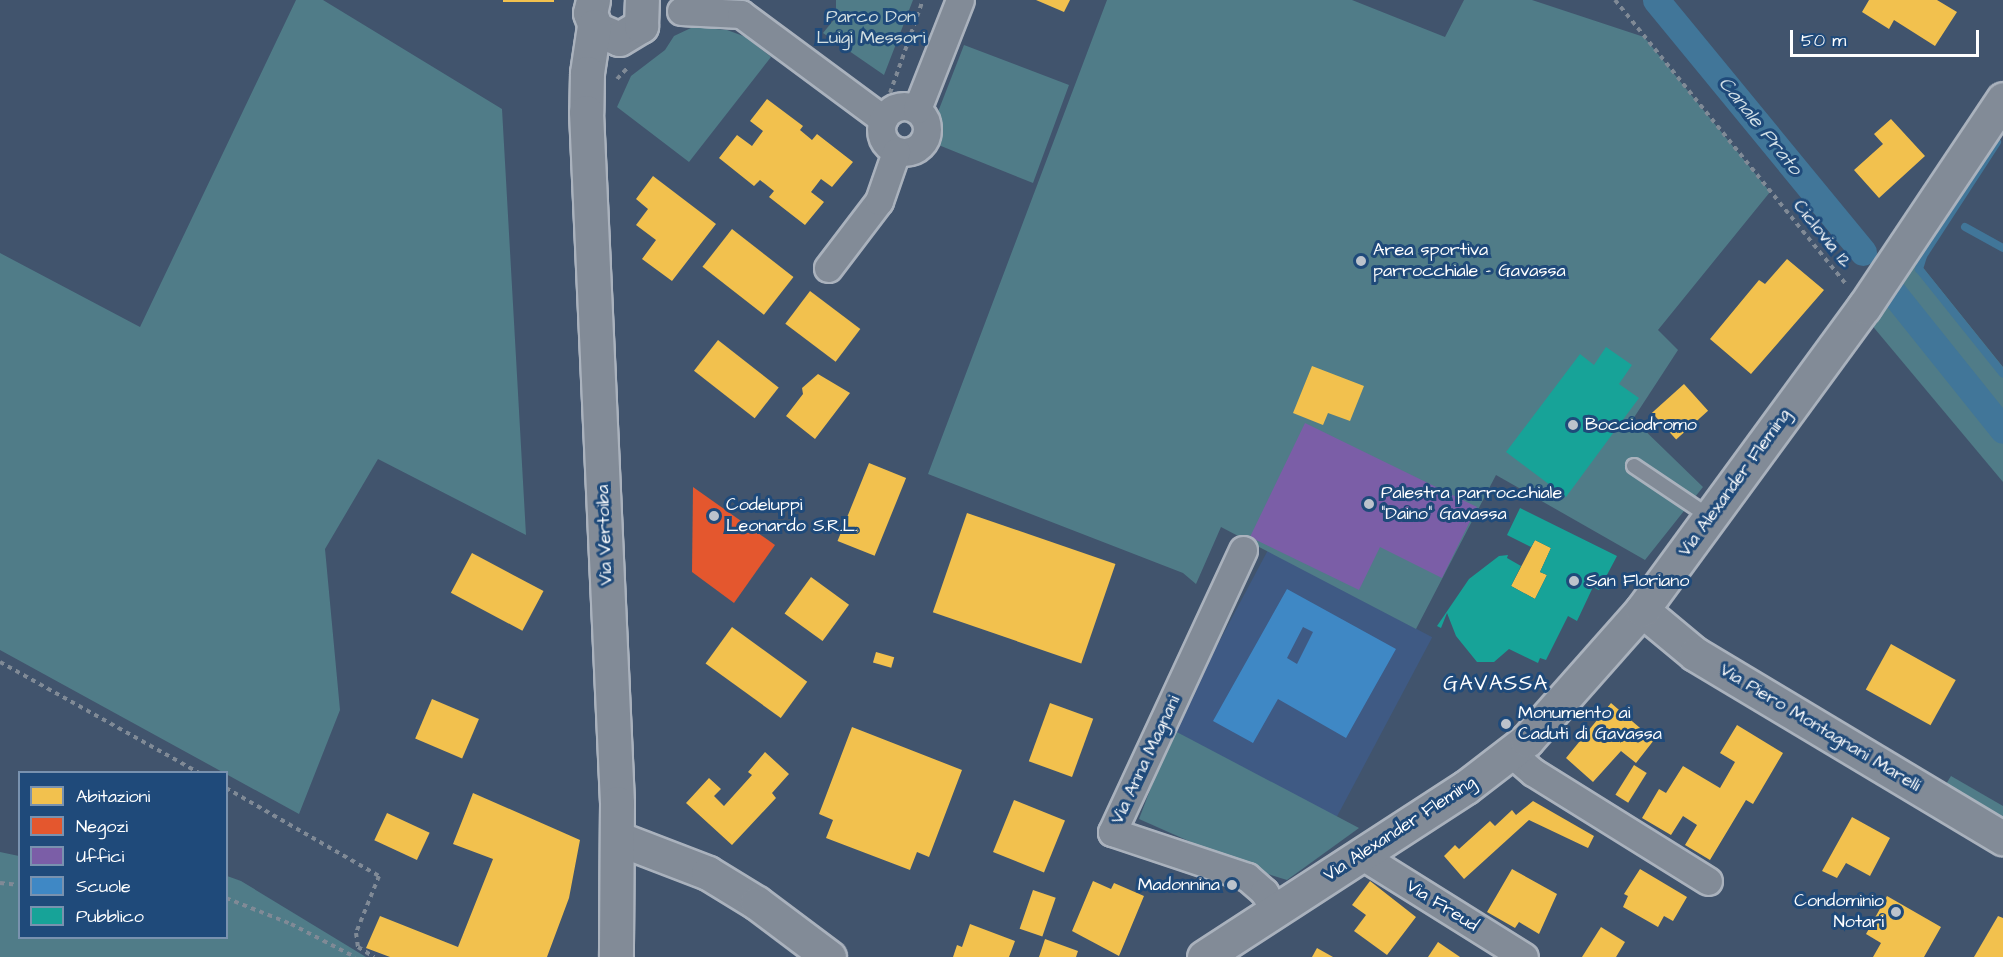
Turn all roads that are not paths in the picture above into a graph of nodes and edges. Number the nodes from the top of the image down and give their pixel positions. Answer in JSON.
{"nodes":[{"id":1,"x":960,"y":0,"type":"edge"},
{"id":2,"x":719,"y":6,"type":"edge"},
{"id":3,"x":593,"y":7,"type":"edge"},
{"id":4,"x":641,"y":14,"type":"edge"},
{"id":5,"x":2003,"y":99,"type":"edge"},
{"id":6,"x":917,"y":109,"type":"junction"},
{"id":7,"x":586,"y":112,"type":"junction"},
{"id":8,"x":883,"y":120,"type":"junction"},
{"id":9,"x":896,"y":152,"type":"junction"},
{"id":10,"x":828,"y":268,"type":"dead end"},
{"id":11,"x":1634,"y":466,"type":"dead end"},
{"id":12,"x":1710,"y":517,"type":"junction"},
{"id":13,"x":1243,"y":550,"type":"dead end"},
{"id":14,"x":1642,"y":610,"type":"junction"},
{"id":15,"x":1511,"y":753,"type":"junction"},
{"id":16,"x":617,"y":838,"type":"junction"},
{"id":17,"x":2003,"y":838,"type":"edge"},
{"id":18,"x":1361,"y":855,"type":"junction"},
{"id":19,"x":1708,"y":881,"type":"dead end"},
{"id":20,"x":1276,"y":911,"type":"junction"},
{"id":21,"x":616,"y":957,"type":"edge"},
{"id":22,"x":829,"y":957,"type":"edge"},
{"id":23,"x":1204,"y":957,"type":"edge"},
{"id":24,"x":1524,"y":957,"type":"edge"}],
"edges":[{"from":1,"to":6,"type":"street"},
{"from":2,"to":4,"type":"street"},
{"from":2,"to":8,"type":"street"},
{"from":3,"to":4,"type":"street"},
{"from":3,"to":7,"type":"street","name":"Via Vertoiba"},
{"from":4,"to":7,"type":"street"},
{"from":5,"to":12,"type":"street","name":"Via Alexander Fleming"},
{"from":6,"to":8,"type":"street"},
{"from":6,"to":9,"type":"street"},
{"from":7,"to":16,"type":"street","name":"Via Vertoiba"},
{"from":8,"to":9,"type":"street"},
{"from":9,"to":10,"type":"street"},
{"from":11,"to":12,"type":"lane"},
{"from":12,"to":14,"type":"street","name":"Via Alexander Fleming"},
{"from":13,"to":20,"type":"street","name":"Via Anna Magnani"},
{"from":14,"to":15,"type":"street","name":"Via Alexander Fleming"},
{"from":14,"to":17,"type":"street","name":"Via Piero Montagnani Marelli"},
{"from":15,"to":18,"type":"street","name":"Via Alexander Fleming"},
{"from":15,"to":19,"type":"street"},
{"from":16,"to":21,"type":"street","name":"Via Vertoiba"},
{"from":16,"to":22,"type":"street"},
{"from":18,"to":20,"type":"street","name":"Via Alexander Fleming"},
{"from":18,"to":24,"type":"street","name":"Via Freud"},
{"from":20,"to":23,"type":"street","name":"Via Alexander Fleming"}]}
